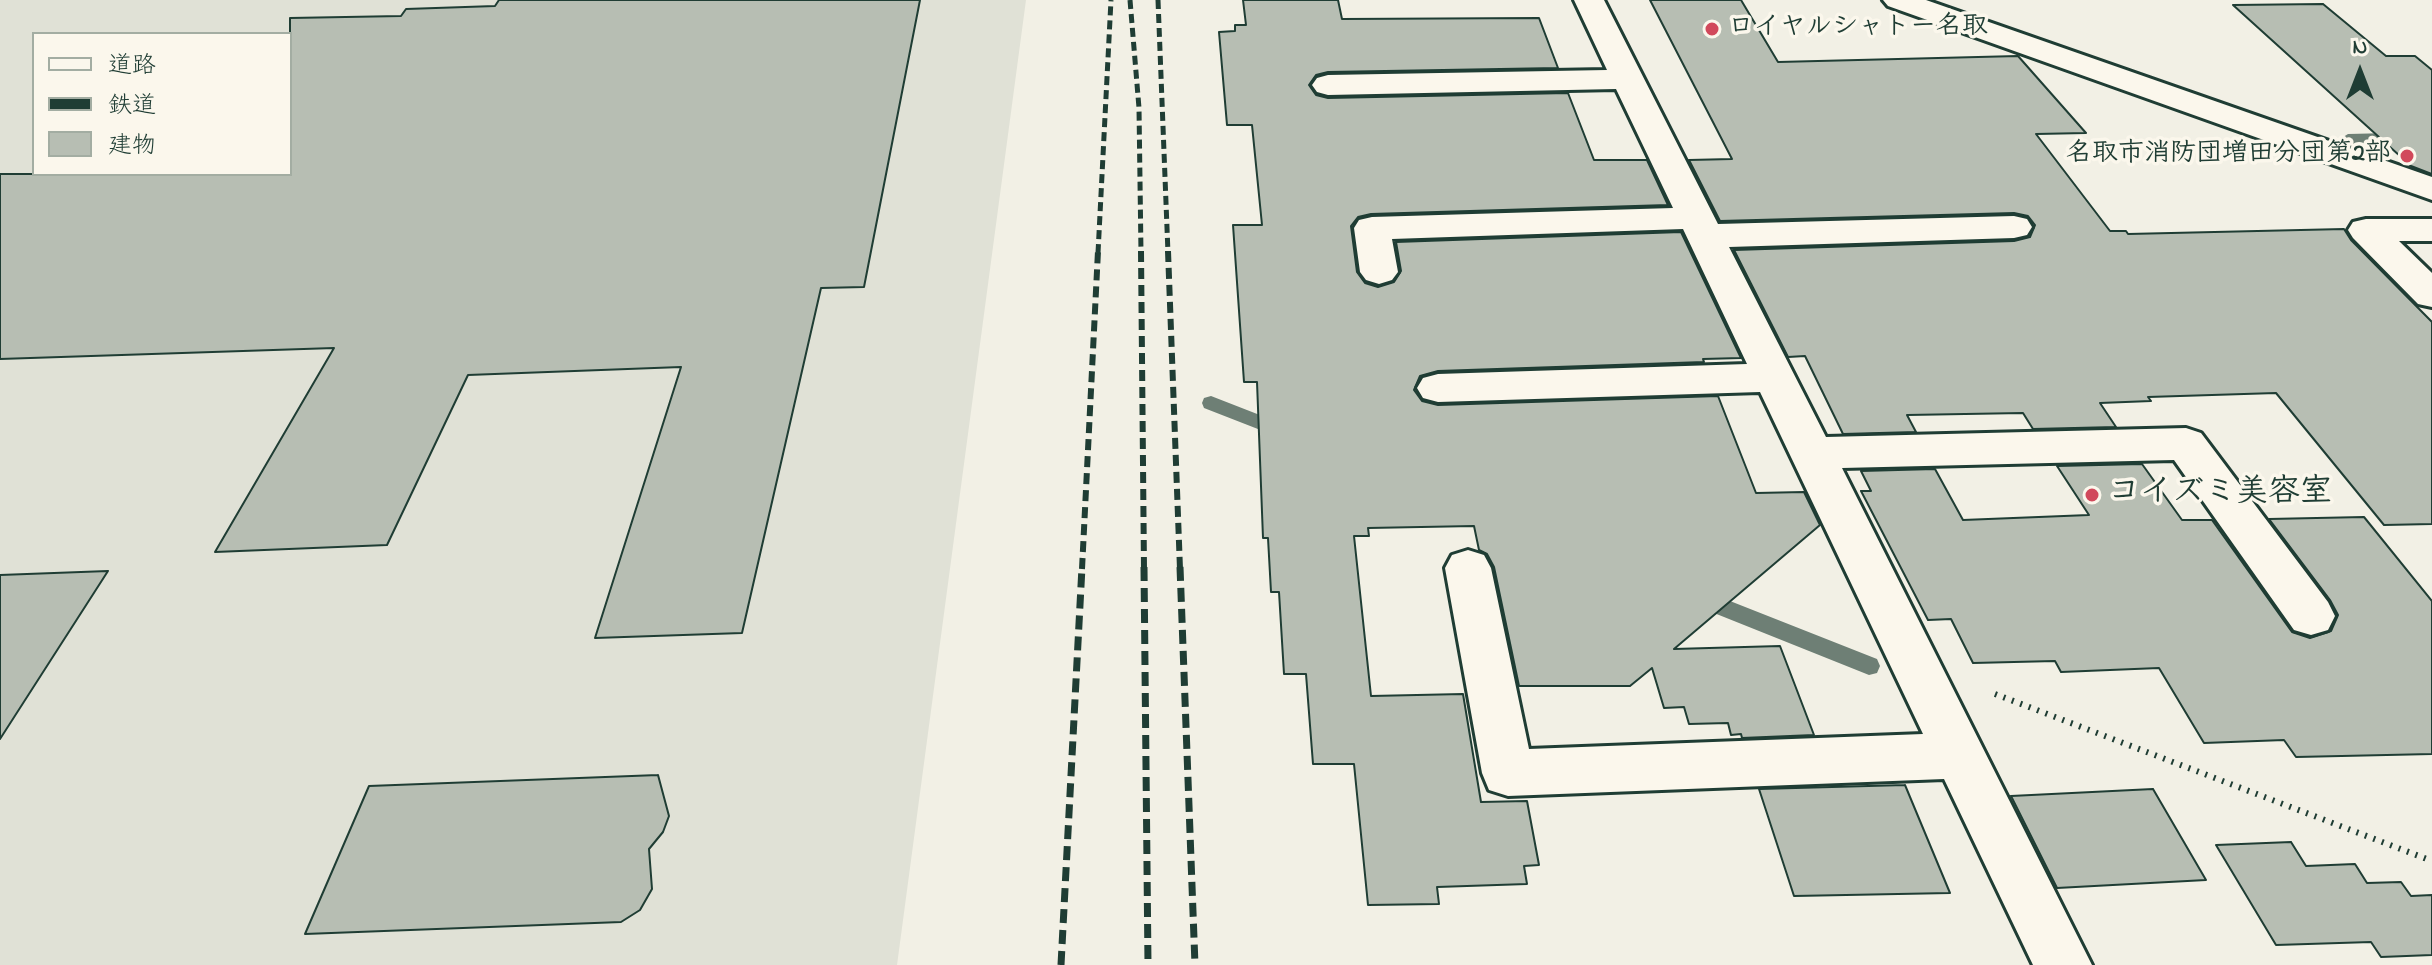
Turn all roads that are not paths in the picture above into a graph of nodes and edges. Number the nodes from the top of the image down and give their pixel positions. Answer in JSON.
{"nodes":[{"id":1,"x":1589,"y":0,"type":"edge"},
{"id":2,"x":1898,"y":0,"type":"edge"},
{"id":3,"x":1946,"y":10,"type":"edge"},
{"id":4,"x":1628,"y":79,"type":"junction"},
{"id":5,"x":1328,"y":85,"type":"dead end"},
{"id":6,"x":2432,"y":189,"type":"edge"},
{"id":7,"x":1701,"y":227,"type":"junction"},
{"id":8,"x":2014,"y":227,"type":"dead end"},
{"id":9,"x":2432,"y":230,"type":"edge"},
{"id":10,"x":1379,"y":272,"type":"dead end"},
{"id":11,"x":2432,"y":295,"type":"edge"},
{"id":12,"x":1774,"y":377,"type":"junction"},
{"id":13,"x":1438,"y":388,"type":"dead end"},
{"id":14,"x":1813,"y":453,"type":"junction"},
{"id":15,"x":1468,"y":568,"type":"dead end"},
{"id":16,"x":2311,"y":616,"type":"dead end"},
{"id":17,"x":1961,"y":755,"type":"junction"},
{"id":18,"x":2063,"y":965,"type":"edge"}],
"edges":[{"from":1,"to":4,"type":"street"},
{"from":2,"to":3,"type":"street"},
{"from":3,"to":6,"type":"street"},
{"from":4,"to":5,"type":"street"},
{"from":4,"to":7,"type":"street"},
{"from":7,"to":8,"type":"street"},
{"from":7,"to":10,"type":"street"},
{"from":7,"to":12,"type":"street"},
{"from":9,"to":11,"type":"street"},
{"from":12,"to":13,"type":"street"},
{"from":12,"to":14,"type":"street"},
{"from":14,"to":16,"type":"street"},
{"from":14,"to":17,"type":"street"},
{"from":15,"to":17,"type":"street"},
{"from":17,"to":18,"type":"street"}]}
